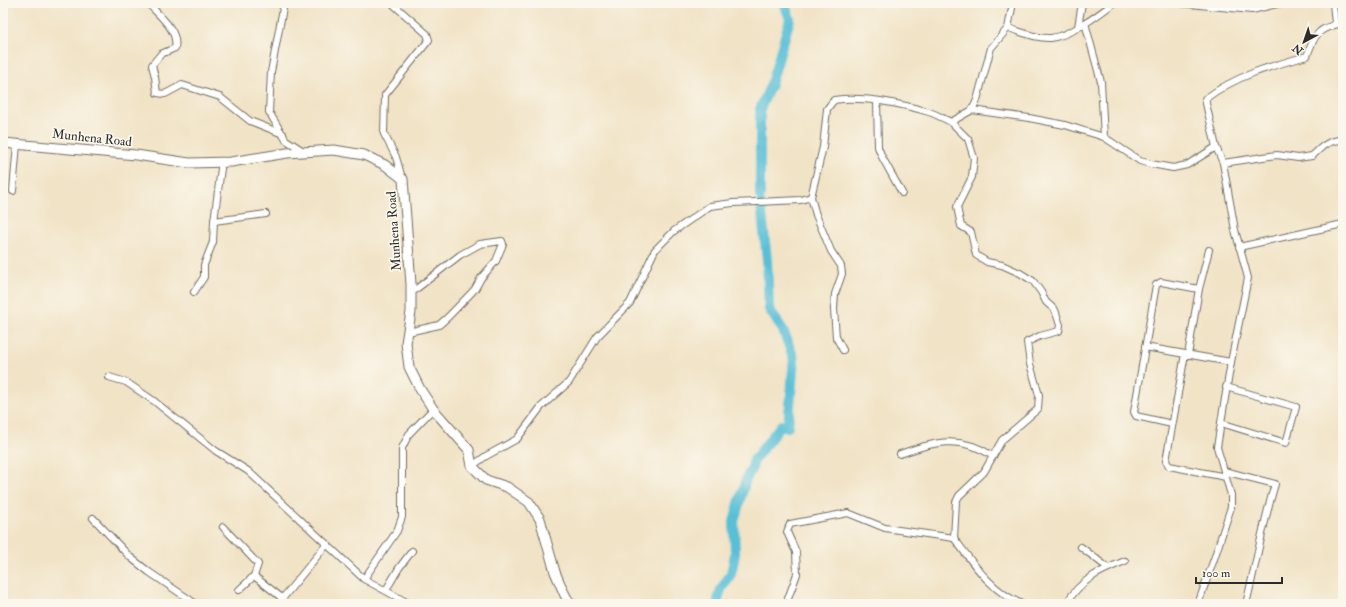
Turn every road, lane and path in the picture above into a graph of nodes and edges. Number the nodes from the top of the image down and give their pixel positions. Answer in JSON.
{"nodes":[{"id":1,"x":148,"y":3,"type":"edge"},
{"id":2,"x":284,"y":3,"type":"edge"},
{"id":3,"x":394,"y":3,"type":"edge"},
{"id":4,"x":1013,"y":3,"type":"edge"},
{"id":5,"x":1082,"y":3,"type":"edge"},
{"id":6,"x":1114,"y":3,"type":"edge"},
{"id":7,"x":1179,"y":3,"type":"edge"},
{"id":8,"x":1281,"y":3,"type":"edge"},
{"id":9,"x":1333,"y":3,"type":"edge"},
{"id":10,"x":1222,"y":5,"type":"edge"},
{"id":11,"x":1085,"y":23,"type":"junction"},
{"id":12,"x":1343,"y":23,"type":"edge"},
{"id":13,"x":1334,"y":24,"type":"junction"},
{"id":14,"x":1078,"y":27,"type":"junction"},
{"id":15,"x":1008,"y":28,"type":"junction"},
{"id":16,"x":877,"y":102,"type":"junction"},
{"id":17,"x":972,"y":110,"type":"junction"},
{"id":18,"x":951,"y":122,"type":"junction"},
{"id":19,"x":282,"y":134,"type":"junction"},
{"id":20,"x":1104,"y":137,"type":"junction"},
{"id":21,"x":1343,"y":139,"type":"edge"},
{"id":22,"x":3,"y":143,"type":"edge"},
{"id":23,"x":17,"y":144,"type":"junction"},
{"id":24,"x":1216,"y":147,"type":"junction"},
{"id":25,"x":305,"y":152,"type":"junction"},
{"id":26,"x":222,"y":161,"type":"junction"},
{"id":27,"x":1223,"y":163,"type":"junction"},
{"id":28,"x":403,"y":179,"type":"junction"},
{"id":29,"x":13,"y":191,"type":"dead end"},
{"id":30,"x":902,"y":193,"type":"dead end"},
{"id":31,"x":810,"y":197,"type":"junction"},
{"id":32,"x":266,"y":214,"type":"dead end"},
{"id":33,"x":214,"y":221,"type":"junction"},
{"id":34,"x":1343,"y":224,"type":"edge"},
{"id":35,"x":1239,"y":247,"type":"junction"},
{"id":36,"x":1209,"y":250,"type":"dead end"},
{"id":37,"x":1199,"y":288,"type":"junction"},
{"id":38,"x":194,"y":292,"type":"dead end"},
{"id":39,"x":411,"y":293,"type":"junction"},
{"id":40,"x":408,"y":332,"type":"junction"},
{"id":41,"x":1145,"y":347,"type":"junction"},
{"id":42,"x":843,"y":350,"type":"dead end"},
{"id":43,"x":1186,"y":354,"type":"junction"},
{"id":44,"x":1231,"y":362,"type":"junction"},
{"id":45,"x":109,"y":377,"type":"dead end"},
{"id":46,"x":1226,"y":387,"type":"junction"},
{"id":47,"x":433,"y":409,"type":"junction"},
{"id":48,"x":1221,"y":423,"type":"junction"},
{"id":49,"x":1172,"y":424,"type":"junction"},
{"id":50,"x":900,"y":454,"type":"dead end"},
{"id":51,"x":993,"y":456,"type":"junction"},
{"id":52,"x":472,"y":466,"type":"junction"},
{"id":53,"x":1225,"y":474,"type":"junction"},
{"id":54,"x":93,"y":518,"type":"dead end"},
{"id":55,"x":223,"y":527,"type":"dead end"},
{"id":56,"x":954,"y":538,"type":"junction"},
{"id":57,"x":327,"y":544,"type":"junction"},
{"id":58,"x":1080,"y":547,"type":"dead end"},
{"id":59,"x":412,"y":551,"type":"dead end"},
{"id":60,"x":1125,"y":561,"type":"dead end"},
{"id":61,"x":1108,"y":568,"type":"junction"},
{"id":62,"x":254,"y":576,"type":"junction"},
{"id":63,"x":364,"y":579,"type":"junction"},
{"id":64,"x":239,"y":590,"type":"dead end"},
{"id":65,"x":386,"y":590,"type":"junction"},
{"id":66,"x":282,"y":598,"type":"junction"},
{"id":67,"x":196,"y":604,"type":"edge"},
{"id":68,"x":278,"y":604,"type":"edge"},
{"id":69,"x":410,"y":604,"type":"edge"},
{"id":70,"x":570,"y":604,"type":"edge"},
{"id":71,"x":786,"y":604,"type":"edge"},
{"id":72,"x":1023,"y":604,"type":"edge"},
{"id":73,"x":1066,"y":604,"type":"edge"},
{"id":74,"x":1198,"y":604,"type":"edge"},
{"id":75,"x":1246,"y":604,"type":"edge"}],
"edges":[{"from":1,"to":19,"type":"street"},
{"from":2,"to":19,"type":"street"},
{"from":3,"to":28,"type":"street"},
{"from":4,"to":15,"type":"street"},
{"from":5,"to":14,"type":"street"},
{"from":6,"to":11,"type":"street"},
{"from":7,"to":10,"type":"street"},
{"from":8,"to":10,"type":"street"},
{"from":9,"to":13,"type":"street"},
{"from":11,"to":14,"type":"street"},
{"from":11,"to":20,"type":"street"},
{"from":12,"to":13,"type":"street"},
{"from":13,"to":24,"type":"street"},
{"from":14,"to":15,"type":"street"},
{"from":15,"to":17,"type":"street"},
{"from":16,"to":18,"type":"street"},
{"from":16,"to":30,"type":"street"},
{"from":16,"to":31,"type":"street"},
{"from":17,"to":18,"type":"street"},
{"from":17,"to":20,"type":"street"},
{"from":18,"to":51,"type":"street"},
{"from":19,"to":25,"type":"street"},
{"from":20,"to":24,"type":"street"},
{"from":21,"to":27,"type":"street"},
{"from":22,"to":23,"type":"street","name":"Munhena Road"},
{"from":23,"to":26,"type":"street","name":"Munhena Road"},
{"from":23,"to":29,"type":"street"},
{"from":24,"to":27,"type":"street"},
{"from":25,"to":26,"type":"street","name":"Munhena Road"},
{"from":25,"to":28,"type":"street","name":"Munhena Road"},
{"from":26,"to":33,"type":"street"},
{"from":27,"to":35,"type":"street"},
{"from":28,"to":39,"type":"street","name":"Munhena Road"},
{"from":31,"to":42,"type":"street"},
{"from":31,"to":52,"type":"street"},
{"from":32,"to":33,"type":"street"},
{"from":33,"to":38,"type":"street"},
{"from":34,"to":35,"type":"street"},
{"from":35,"to":44,"type":"street"},
{"from":36,"to":37,"type":"street"},
{"from":37,"to":41,"type":"street"},
{"from":37,"to":43,"type":"street"},
{"from":39,"to":40,"type":"street","name":"Munhena Road"},
{"from":39,"to":40,"type":"street"},
{"from":40,"to":47,"type":"street","name":"Munhena Road"},
{"from":41,"to":43,"type":"street"},
{"from":41,"to":49,"type":"street"},
{"from":43,"to":44,"type":"street"},
{"from":43,"to":49,"type":"street"},
{"from":44,"to":46,"type":"street"},
{"from":45,"to":57,"type":"street"},
{"from":46,"to":48,"type":"street"},
{"from":46,"to":48,"type":"street"},
{"from":47,"to":52,"type":"street","name":"Munhena Road"},
{"from":47,"to":63,"type":"street"},
{"from":48,"to":53,"type":"street"},
{"from":49,"to":53,"type":"street"},
{"from":50,"to":51,"type":"street"},
{"from":51,"to":56,"type":"street"},
{"from":52,"to":70,"type":"street","name":"Munhena Road"},
{"from":53,"to":74,"type":"street"},
{"from":53,"to":75,"type":"street"},
{"from":54,"to":67,"type":"street"},
{"from":55,"to":62,"type":"street"},
{"from":56,"to":71,"type":"street"},
{"from":56,"to":72,"type":"street"},
{"from":57,"to":63,"type":"street"},
{"from":57,"to":66,"type":"street"},
{"from":58,"to":61,"type":"street"},
{"from":59,"to":65,"type":"street"},
{"from":60,"to":61,"type":"street"},
{"from":61,"to":73,"type":"street"},
{"from":62,"to":64,"type":"street"},
{"from":62,"to":66,"type":"street"},
{"from":63,"to":65,"type":"street"},
{"from":65,"to":69,"type":"street"},
{"from":66,"to":68,"type":"street"}]}
